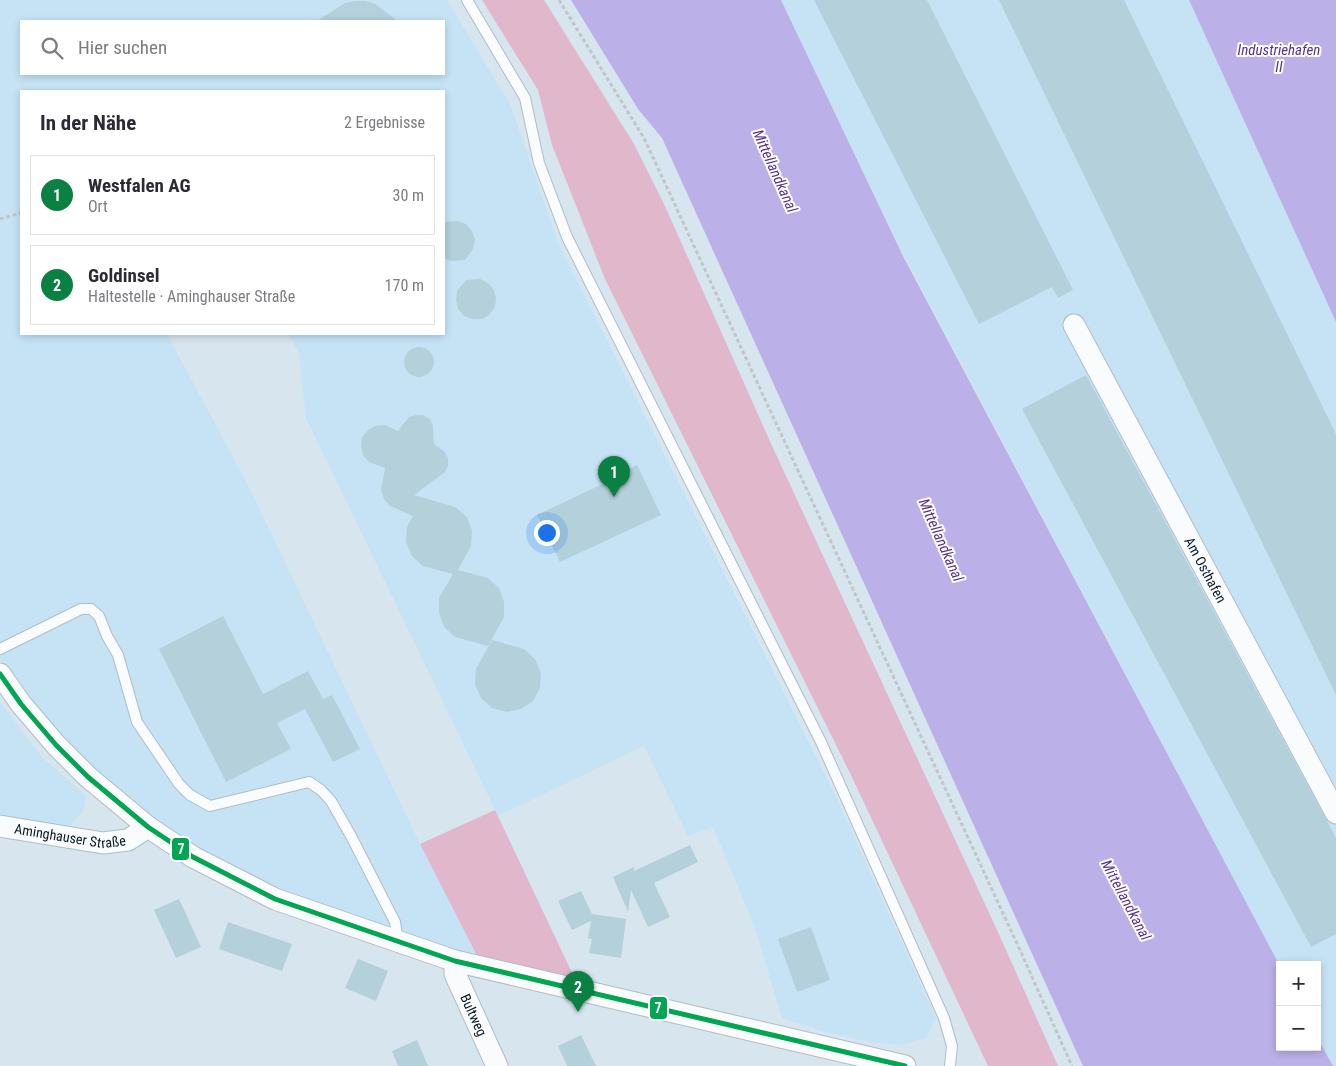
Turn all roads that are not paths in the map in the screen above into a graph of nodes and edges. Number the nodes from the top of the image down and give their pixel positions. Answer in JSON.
{"nodes":[{"id":1,"x":466,"y":0,"type":"edge"},
{"id":2,"x":1074,"y":325,"type":"dead end"},
{"id":3,"x":0,"y":649,"type":"edge"},
{"id":4,"x":0,"y":674,"type":"edge"},
{"id":5,"x":1336,"y":813,"type":"edge"},
{"id":6,"x":0,"y":826,"type":"edge"},
{"id":7,"x":148,"y":827,"type":"junction"},
{"id":8,"x":398,"y":942,"type":"junction"},
{"id":9,"x":454,"y":961,"type":"junction"},
{"id":10,"x":497,"y":1066,"type":"edge"},
{"id":11,"x":905,"y":1066,"type":"edge"},
{"id":12,"x":950,"y":1066,"type":"edge"}],
"edges":[{"from":1,"to":12,"type":"lane"},
{"from":2,"to":5,"type":"street","name":"Am Osthafen"},
{"from":3,"to":8,"type":"lane"},
{"from":4,"to":7,"type":"street"},
{"from":6,"to":7,"type":"street","name":"Aminghauser Straße"},
{"from":7,"to":8,"type":"street"},
{"from":8,"to":9,"type":"street"},
{"from":9,"to":10,"type":"street","name":"Bultweg"},
{"from":9,"to":11,"type":"street"}]}
